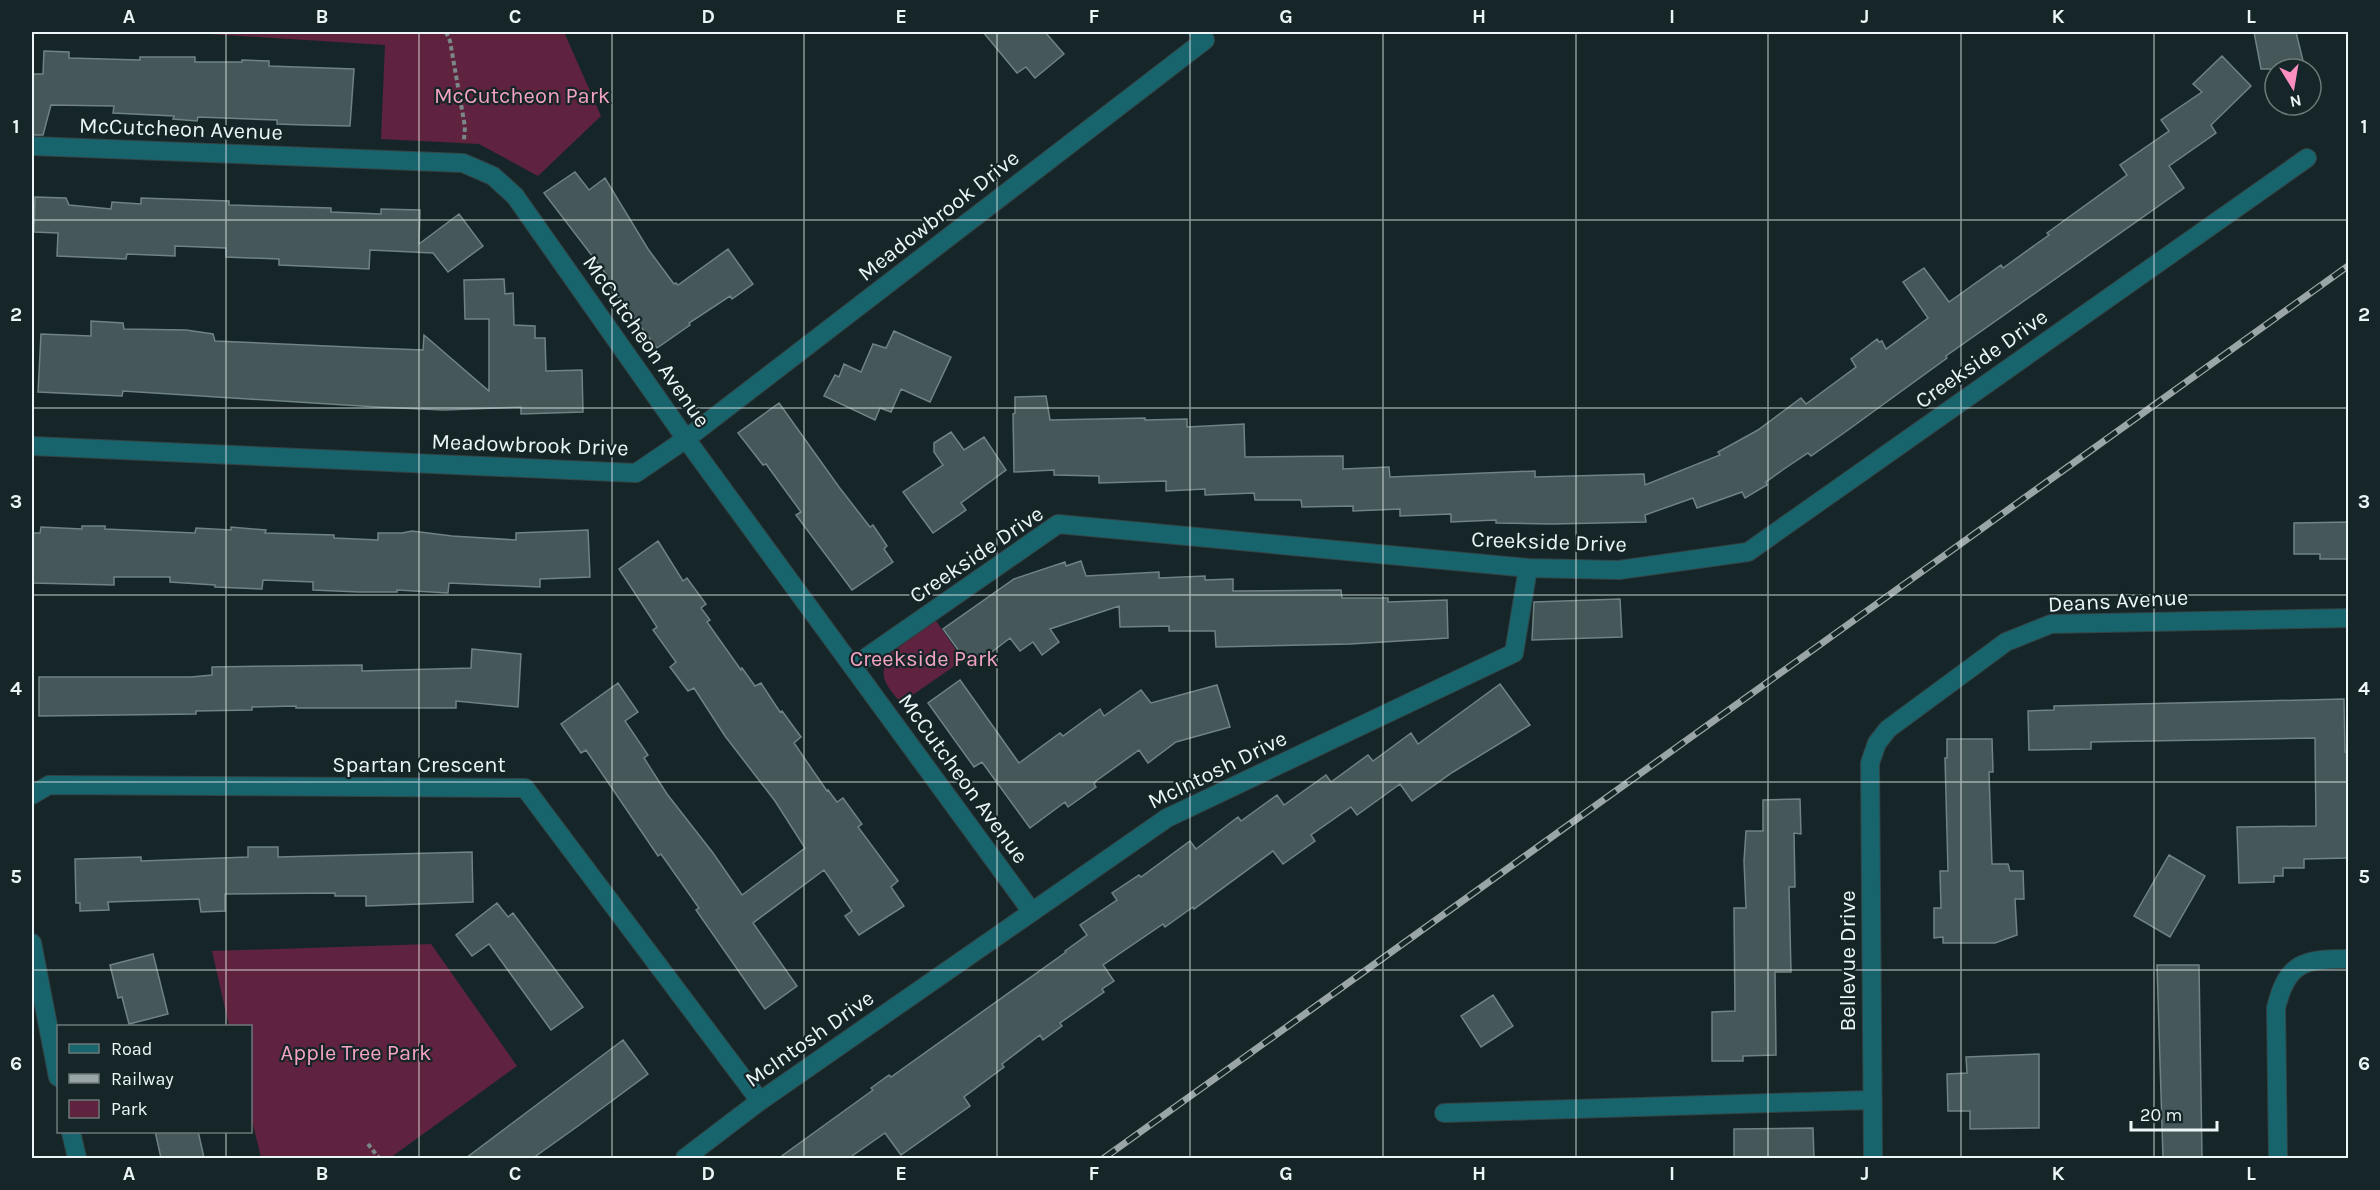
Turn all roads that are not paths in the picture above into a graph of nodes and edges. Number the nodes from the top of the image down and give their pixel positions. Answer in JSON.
{"nodes":[{"id":1,"x":1201,"y":36,"type":"edge"},
{"id":2,"x":32,"y":146,"type":"edge"},
{"id":3,"x":2307,"y":158,"type":"dead end"},
{"id":4,"x":686,"y":439,"type":"junction"},
{"id":5,"x":32,"y":446,"type":"edge"},
{"id":6,"x":1528,"y":568,"type":"junction"},
{"id":7,"x":2349,"y":618,"type":"edge"},
{"id":8,"x":854,"y":666,"type":"junction"},
{"id":9,"x":1870,"y":763,"type":"joint"},
{"id":10,"x":32,"y":795,"type":"edge"},
{"id":11,"x":1032,"y":912,"type":"junction"},
{"id":12,"x":32,"y":943,"type":"edge"},
{"id":13,"x":2349,"y":958,"type":"edge"},
{"id":14,"x":57,"y":1072,"type":"edge"},
{"id":15,"x":1871,"y":1100,"type":"junction"},
{"id":16,"x":760,"y":1101,"type":"junction"},
{"id":17,"x":1444,"y":1113,"type":"dead end"},
{"id":18,"x":72,"y":1133,"type":"edge"},
{"id":19,"x":78,"y":1158,"type":"edge"},
{"id":20,"x":685,"y":1158,"type":"edge"},
{"id":21,"x":1873,"y":1158,"type":"edge"},
{"id":22,"x":2278,"y":1158,"type":"edge"}],
"edges":[{"from":1,"to":4,"type":"street","name":"Meadowbrook Drive"},
{"from":2,"to":4,"type":"street","name":"McCutcheon Avenue"},
{"from":3,"to":6,"type":"street","name":"Creekside Drive"},
{"from":4,"to":5,"type":"street","name":"Meadowbrook Drive"},
{"from":4,"to":8,"type":"street","name":"McCutcheon Avenue"},
{"from":6,"to":8,"type":"street","name":"Creekside Drive"},
{"from":6,"to":11,"type":"street","name":"McIntosh Drive"},
{"from":7,"to":9,"type":"street","name":"Deans Avenue"},
{"from":8,"to":11,"type":"street","name":"McCutcheon Avenue"},
{"from":9,"to":15,"type":"street","name":"Bellevue Drive"},
{"from":10,"to":16,"type":"street","name":"Spartan Crescent"},
{"from":11,"to":16,"type":"street","name":"McIntosh Drive"},
{"from":12,"to":14,"type":"street"},
{"from":13,"to":22,"type":"street"},
{"from":15,"to":17,"type":"street"},
{"from":15,"to":21,"type":"street","name":"Bellevue Drive"},
{"from":16,"to":20,"type":"street","name":"McIntosh Drive"},
{"from":18,"to":19,"type":"street"}]}
